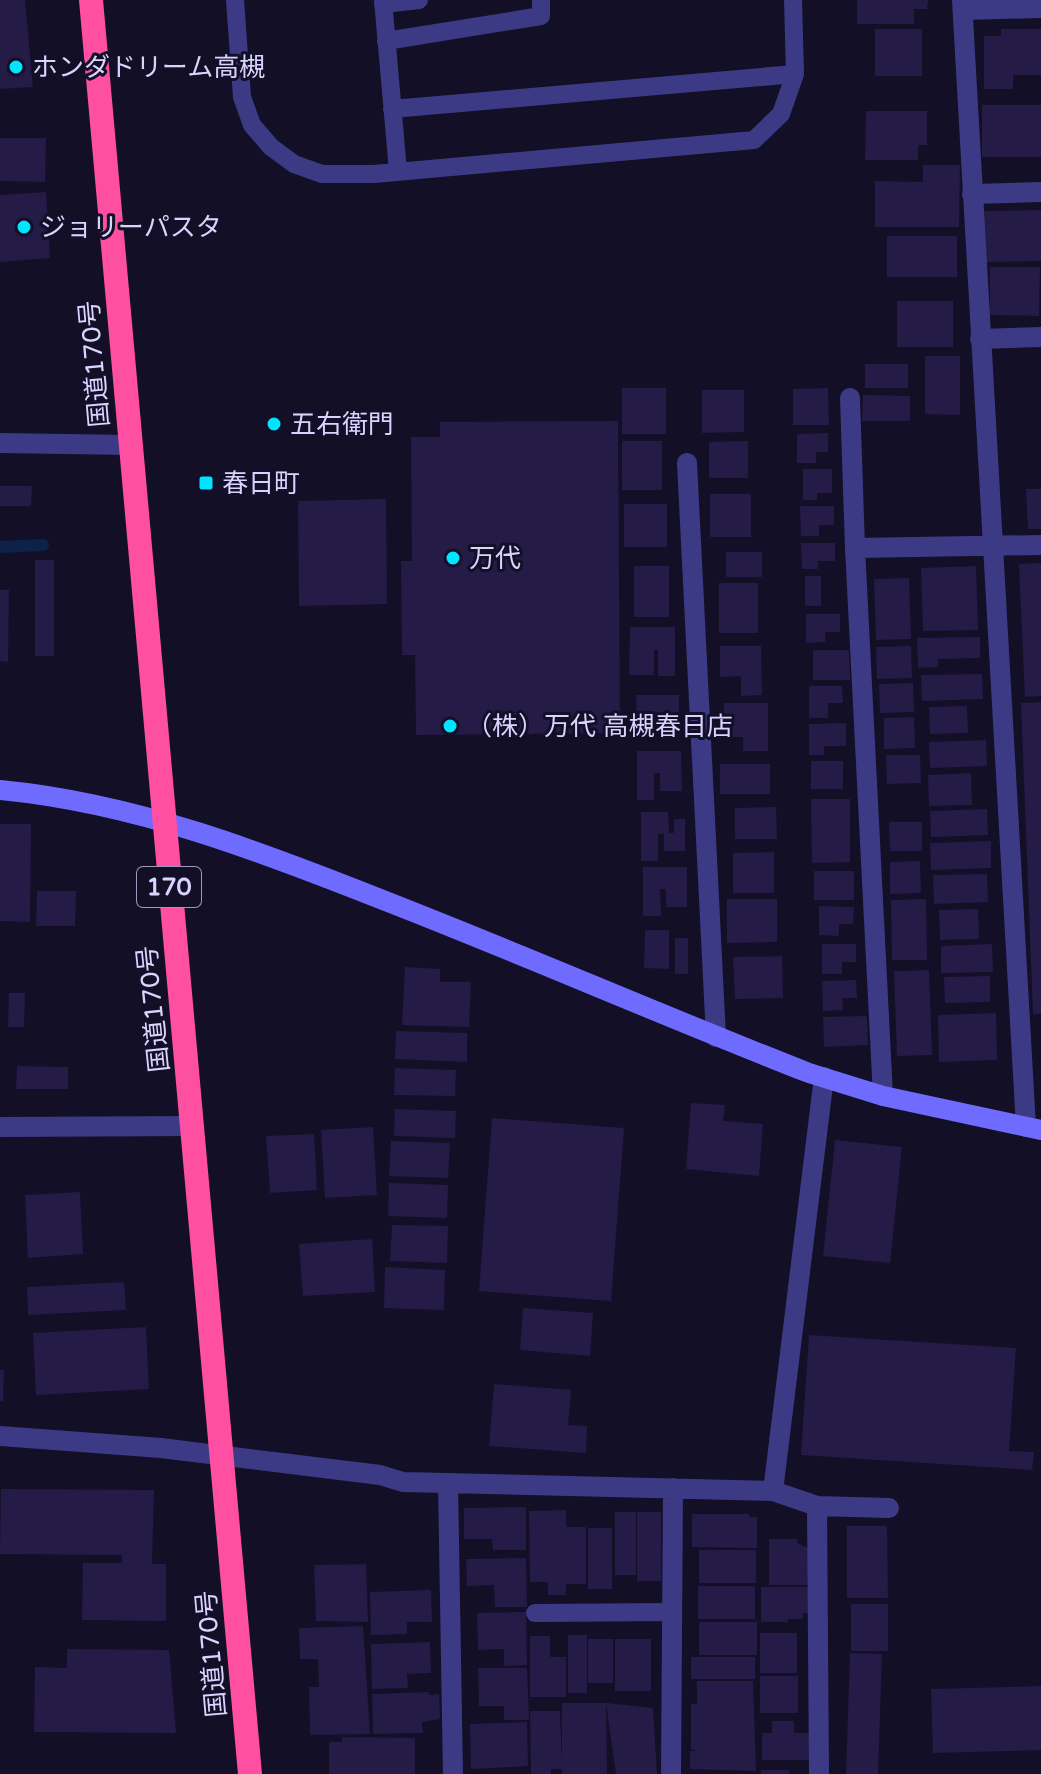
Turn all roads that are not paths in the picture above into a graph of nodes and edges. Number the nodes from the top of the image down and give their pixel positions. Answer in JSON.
{"nodes":[{"id":1,"x":91,"y":0,"type":"edge"},
{"id":2,"x":235,"y":0,"type":"edge"},
{"id":3,"x":419,"y":0,"type":"edge"},
{"id":4,"x":541,"y":0,"type":"edge"},
{"id":5,"x":793,"y":0,"type":"edge"},
{"id":6,"x":383,"y":2,"type":"edge"},
{"id":7,"x":963,"y":5,"type":"edge"},
{"id":8,"x":1041,"y":8,"type":"edge"},
{"id":9,"x":386,"y":41,"type":"junction"},
{"id":10,"x":795,"y":74,"type":"junction"},
{"id":11,"x":392,"y":109,"type":"junction"},
{"id":12,"x":398,"y":171,"type":"junction"},
{"id":13,"x":1041,"y":192,"type":"edge"},
{"id":14,"x":972,"y":194,"type":"junction"},
{"id":15,"x":1041,"y":337,"type":"edge"},
{"id":16,"x":980,"y":339,"type":"junction"},
{"id":17,"x":850,"y":398,"type":"dead end"},
{"id":18,"x":0,"y":443,"type":"edge"},
{"id":19,"x":130,"y":445,"type":"junction"},
{"id":20,"x":687,"y":463,"type":"dead end"},
{"id":21,"x":1041,"y":545,"type":"edge"},
{"id":22,"x":993,"y":546,"type":"junction"},
{"id":23,"x":855,"y":548,"type":"junction"},
{"id":24,"x":0,"y":790,"type":"edge"},
{"id":25,"x":163,"y":820,"type":"junction"},
{"id":26,"x":716,"y":1037,"type":"junction"},
{"id":27,"x":1032,"y":1053,"type":"edge"},
{"id":28,"x":824,"y":1077,"type":"junction"},
{"id":29,"x":883,"y":1096,"type":"junction"},
{"id":30,"x":193,"y":1126,"type":"junction"},
{"id":31,"x":0,"y":1127,"type":"edge"},
{"id":32,"x":1034,"y":1128,"type":"edge"},
{"id":33,"x":0,"y":1436,"type":"edge"},
{"id":34,"x":221,"y":1457,"type":"junction"},
{"id":35,"x":448,"y":1484,"type":"junction"},
{"id":36,"x":673,"y":1488,"type":"junction"},
{"id":37,"x":773,"y":1491,"type":"junction"},
{"id":38,"x":817,"y":1506,"type":"junction"},
{"id":39,"x":889,"y":1508,"type":"dead end"},
{"id":40,"x":672,"y":1612,"type":"junction"},
{"id":41,"x":535,"y":1613,"type":"dead end"},
{"id":42,"x":250,"y":1774,"type":"edge"},
{"id":43,"x":453,"y":1774,"type":"edge"},
{"id":44,"x":671,"y":1774,"type":"edge"},
{"id":45,"x":819,"y":1774,"type":"edge"}],
"edges":[{"from":1,"to":19,"type":"highway","name":"国道170号","number":"170"},
{"from":2,"to":12,"type":"lane"},
{"from":3,"to":6,"type":"lane"},
{"from":4,"to":9,"type":"lane"},
{"from":5,"to":10,"type":"lane"},
{"from":6,"to":9,"type":"lane"},
{"from":7,"to":8,"type":"street"},
{"from":7,"to":14,"type":"street"},
{"from":9,"to":11,"type":"lane"},
{"from":10,"to":11,"type":"lane"},
{"from":10,"to":12,"type":"lane"},
{"from":11,"to":12,"type":"lane"},
{"from":13,"to":14,"type":"street"},
{"from":14,"to":16,"type":"street"},
{"from":15,"to":16,"type":"street"},
{"from":16,"to":22,"type":"street"},
{"from":17,"to":23,"type":"street"},
{"from":18,"to":19,"type":"street"},
{"from":19,"to":25,"type":"highway","name":"国道170号","number":"170"},
{"from":20,"to":26,"type":"street"},
{"from":21,"to":22,"type":"street"},
{"from":22,"to":23,"type":"street"},
{"from":22,"to":27,"type":"street"},
{"from":23,"to":29,"type":"street"},
{"from":24,"to":25,"type":"street"},
{"from":25,"to":26,"type":"street"},
{"from":25,"to":30,"type":"highway","name":"国道170号","number":"170"},
{"from":26,"to":28,"type":"street"},
{"from":27,"to":32,"type":"street"},
{"from":28,"to":29,"type":"street"},
{"from":28,"to":37,"type":"street"},
{"from":29,"to":32,"type":"street"},
{"from":30,"to":31,"type":"street"},
{"from":30,"to":34,"type":"highway","name":"国道170号","number":"170"},
{"from":33,"to":34,"type":"street"},
{"from":34,"to":35,"type":"street"},
{"from":34,"to":42,"type":"highway","name":"国道170号","number":"170"},
{"from":35,"to":36,"type":"street"},
{"from":35,"to":43,"type":"street"},
{"from":36,"to":37,"type":"street"},
{"from":36,"to":40,"type":"street"},
{"from":37,"to":38,"type":"street"},
{"from":38,"to":39,"type":"street"},
{"from":38,"to":45,"type":"street"},
{"from":40,"to":41,"type":"lane"},
{"from":40,"to":44,"type":"street"}]}
